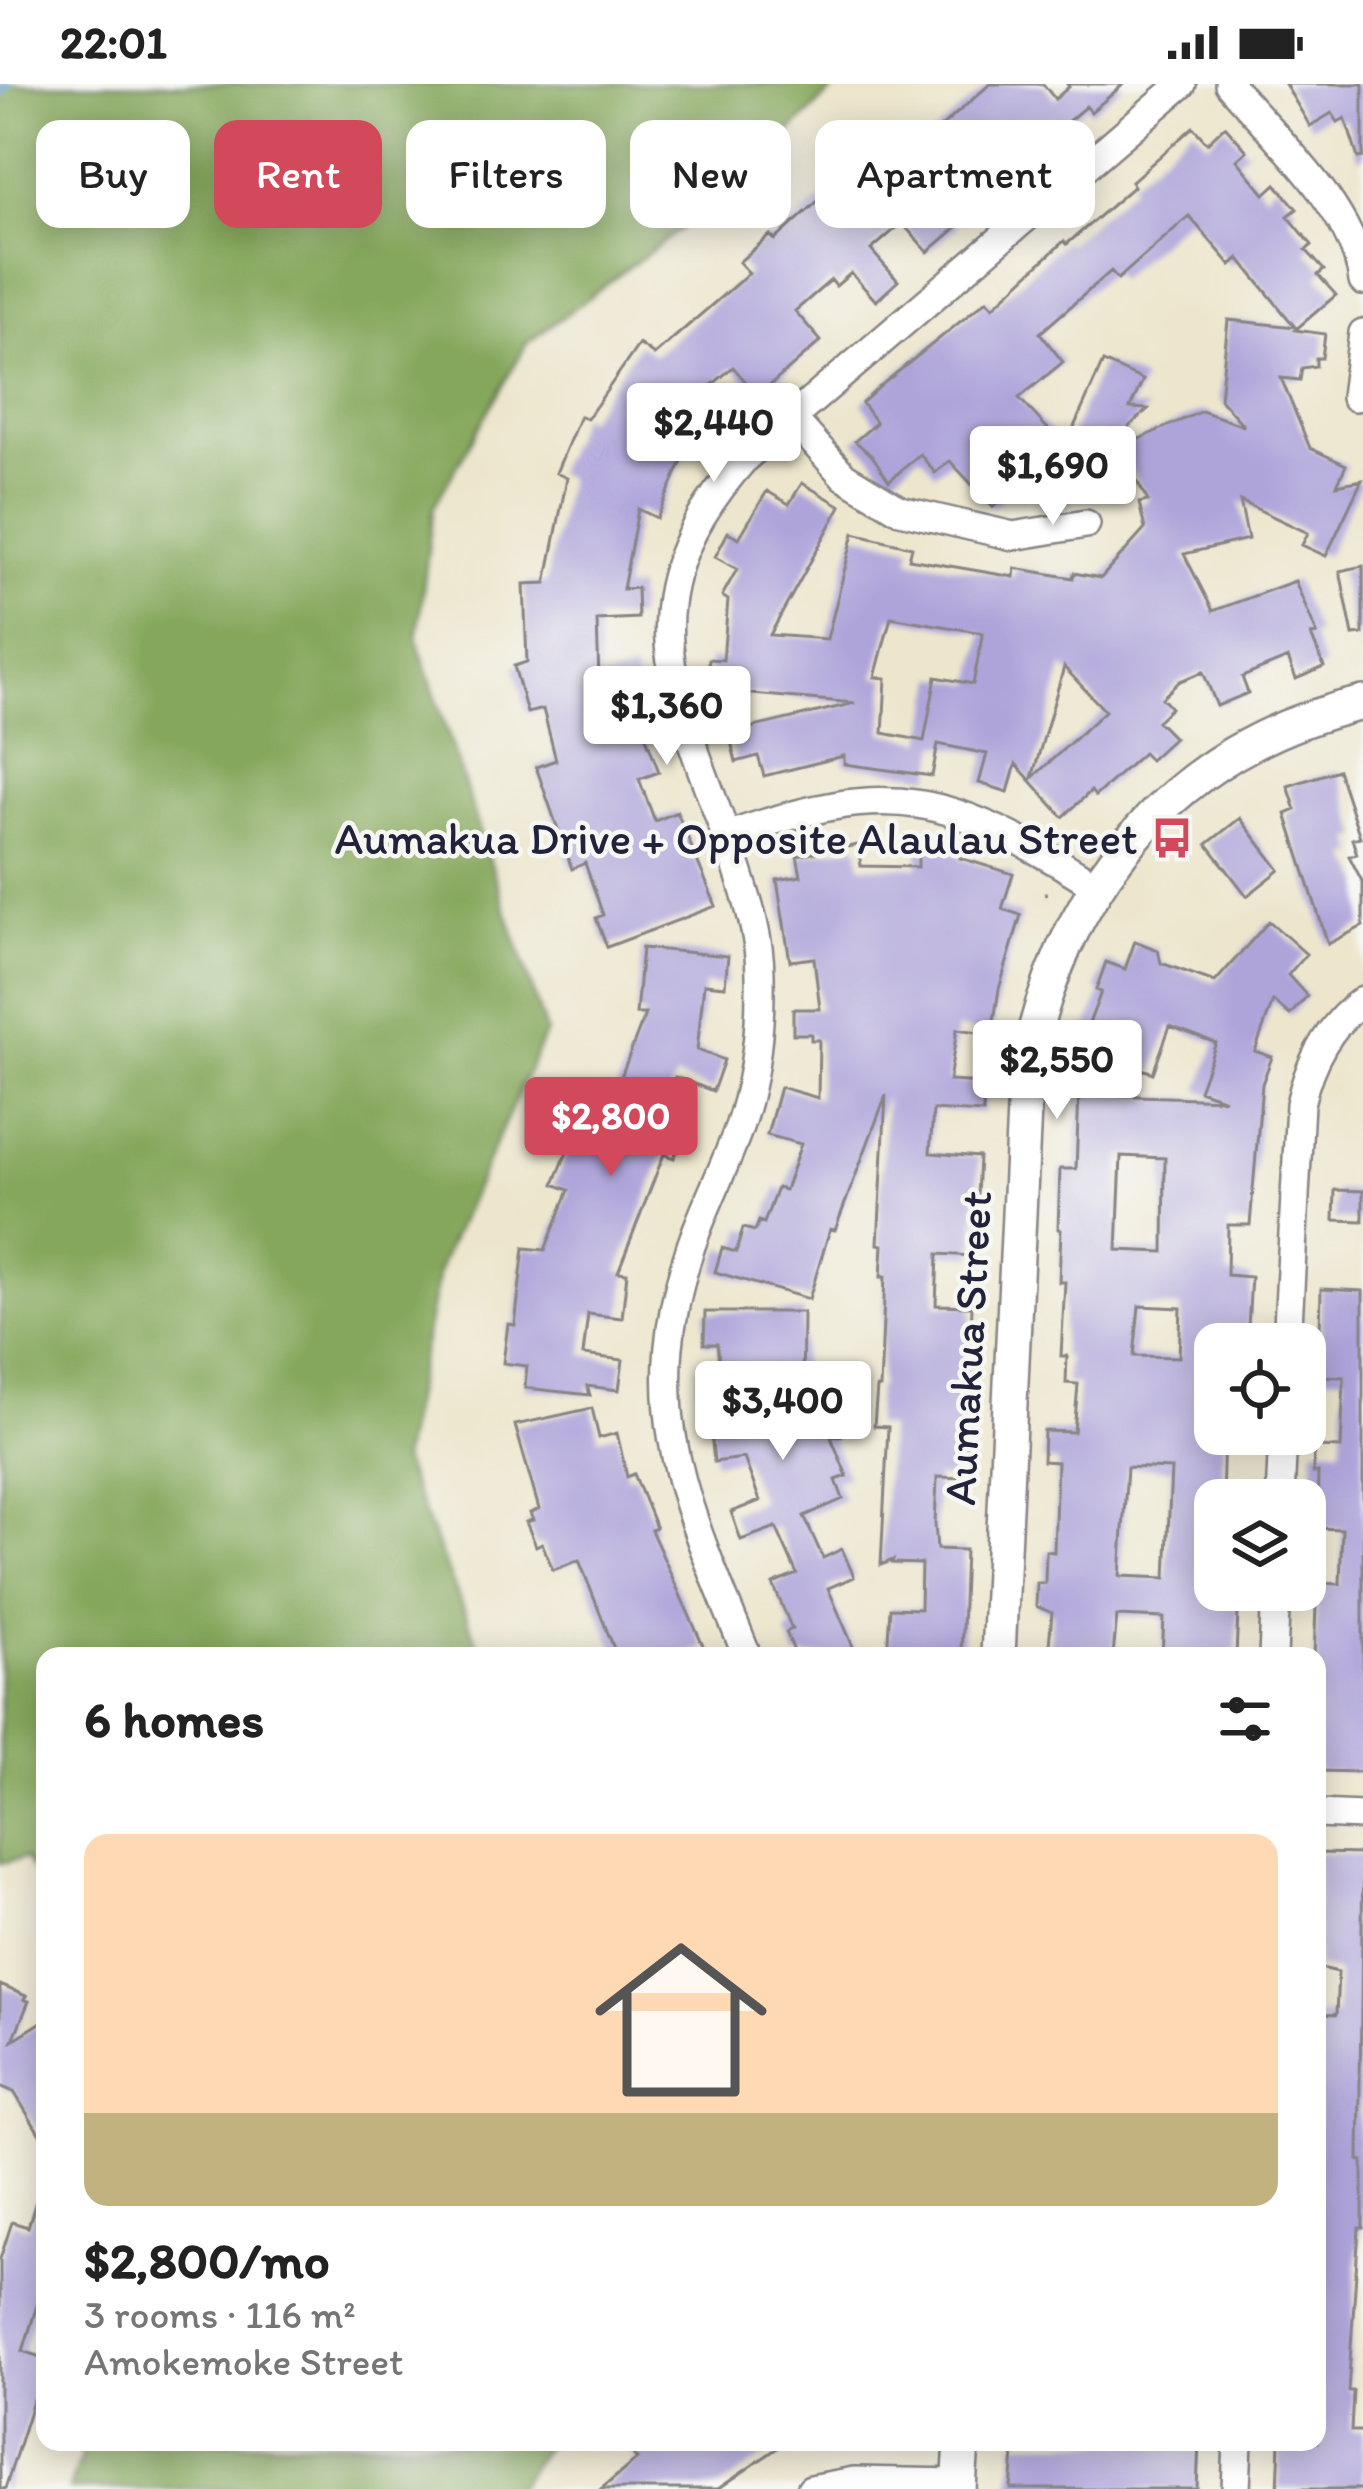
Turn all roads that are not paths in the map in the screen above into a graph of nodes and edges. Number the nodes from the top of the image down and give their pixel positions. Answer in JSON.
{"nodes":[{"id":1,"x":1182,"y":84,"type":"edge"},
{"id":2,"x":1229,"y":84,"type":"edge"},
{"id":3,"x":1363,"y":281,"type":"edge"},
{"id":4,"x":1363,"y":333,"type":"edge"},
{"id":5,"x":1355,"y":397,"type":"dead end"},
{"id":6,"x":792,"y":418,"type":"junction"},
{"id":7,"x":1086,"y":524,"type":"dead end"},
{"id":8,"x":1363,"y":703,"type":"edge"},
{"id":9,"x":727,"y":836,"type":"junction"},
{"id":10,"x":1095,"y":885,"type":"junction"},
{"id":11,"x":1363,"y":1000,"type":"edge"},
{"id":12,"x":1288,"y":1323,"type":"edge"},
{"id":13,"x":1275,"y":1611,"type":"edge"},
{"id":14,"x":743,"y":1647,"type":"edge"},
{"id":15,"x":998,"y":1647,"type":"edge"},
{"id":16,"x":1273,"y":1647,"type":"edge"},
{"id":17,"x":1326,"y":1814,"type":"edge"},
{"id":18,"x":1363,"y":1816,"type":"edge"},
{"id":19,"x":962,"y":2451,"type":"edge"},
{"id":20,"x":1238,"y":2451,"type":"edge"},
{"id":21,"x":960,"y":2486,"type":"edge"},
{"id":22,"x":811,"y":2489,"type":"edge"},
{"id":23,"x":1236,"y":2489,"type":"edge"}],
"edges":[{"from":1,"to":6,"type":"street"},
{"from":2,"to":3,"type":"street"},
{"from":4,"to":5,"type":"street"},
{"from":6,"to":7,"type":"street"},
{"from":6,"to":9,"type":"street"},
{"from":8,"to":10,"type":"street","name":"Aumakua Street"},
{"from":9,"to":10,"type":"street"},
{"from":9,"to":14,"type":"street"},
{"from":10,"to":15,"type":"street","name":"Aumakua Street"},
{"from":11,"to":12,"type":"street"},
{"from":13,"to":16,"type":"street"},
{"from":17,"to":18,"type":"street"},
{"from":19,"to":21,"type":"street"},
{"from":20,"to":23,"type":"street"},
{"from":21,"to":22,"type":"street"}]}
